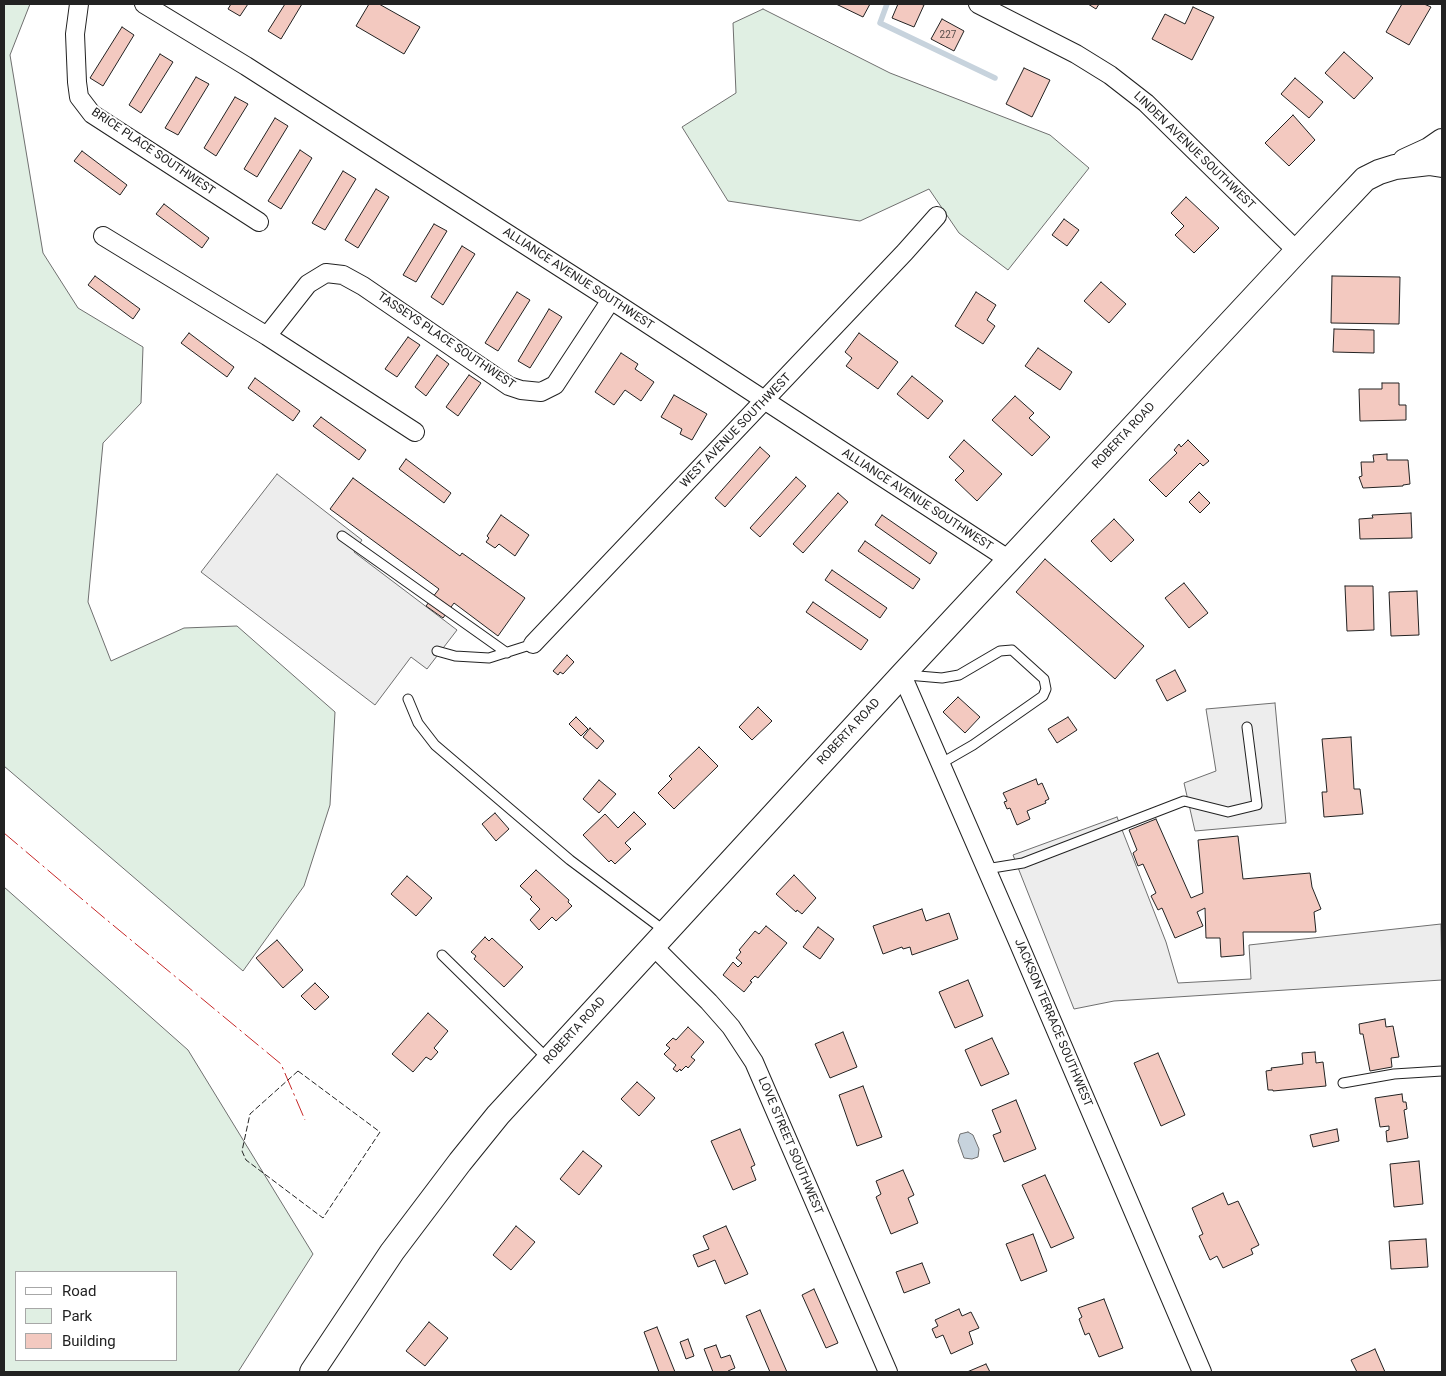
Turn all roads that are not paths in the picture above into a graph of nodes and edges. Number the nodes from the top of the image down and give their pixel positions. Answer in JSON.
{"nodes":[{"id":1,"x":79,"y":4,"type":"edge"},
{"id":2,"x":144,"y":4,"type":"edge"},
{"id":3,"x":978,"y":4,"type":"edge"},
{"id":4,"x":1442,"y":141,"type":"edge"},
{"id":5,"x":1442,"y":165,"type":"edge"},
{"id":6,"x":1394,"y":166,"type":"junction"},
{"id":7,"x":937,"y":216,"type":"dead end"},
{"id":8,"x":258,"y":222,"type":"dead end"},
{"id":9,"x":103,"y":236,"type":"dead end"},
{"id":10,"x":1297,"y":251,"type":"junction"},
{"id":11,"x":611,"y":300,"type":"junction"},
{"id":12,"x":267,"y":336,"type":"junction"},
{"id":13,"x":764,"y":400,"type":"junction"},
{"id":14,"x":414,"y":432,"type":"dead end"},
{"id":15,"x":342,"y":536,"type":"dead end"},
{"id":16,"x":1008,"y":559,"type":"junction"},
{"id":17,"x":533,"y":644,"type":"joint"},
{"id":18,"x":437,"y":651,"type":"dead end"},
{"id":19,"x":507,"y":653,"type":"junction"},
{"id":20,"x":902,"y":675,"type":"junction"},
{"id":21,"x":408,"y":699,"type":"dead end"},
{"id":22,"x":1247,"y":727,"type":"dead end"},
{"id":23,"x":940,"y":764,"type":"junction"},
{"id":24,"x":986,"y":869,"type":"junction"},
{"id":25,"x":659,"y":938,"type":"junction"},
{"id":26,"x":442,"y":954,"type":"dead end"},
{"id":27,"x":548,"y":1060,"type":"junction"},
{"id":28,"x":1442,"y":1072,"type":"edge"},
{"id":29,"x":1343,"y":1083,"type":"dead end"},
{"id":30,"x":312,"y":1372,"type":"edge"},
{"id":31,"x":888,"y":1372,"type":"edge"},
{"id":32,"x":1202,"y":1372,"type":"edge"}],
"edges":[{"from":1,"to":8,"type":"street","name":"BRICE PLACE SOUTHWEST"},
{"from":2,"to":11,"type":"street","name":"ALLIANCE AVENUE SOUTHWEST"},
{"from":3,"to":10,"type":"street","name":"LINDEN AVENUE SOUTHWEST"},
{"from":4,"to":6,"type":"street"},
{"from":5,"to":6,"type":"street","name":"ROBERTA ROAD"},
{"from":6,"to":10,"type":"street","name":"ROBERTA ROAD"},
{"from":7,"to":13,"type":"street","name":"WEST AVENUE SOUTHWEST"},
{"from":9,"to":12,"type":"street"},
{"from":10,"to":16,"type":"street","name":"ROBERTA ROAD"},
{"from":11,"to":12,"type":"street","name":"TASSEYS PLACE SOUTHWEST"},
{"from":11,"to":13,"type":"street","name":"ALLIANCE AVENUE SOUTHWEST"},
{"from":12,"to":14,"type":"street"},
{"from":13,"to":16,"type":"street","name":"ALLIANCE AVENUE SOUTHWEST"},
{"from":13,"to":17,"type":"street","name":"WEST AVENUE SOUTHWEST"},
{"from":15,"to":19,"type":"lane"},
{"from":16,"to":20,"type":"street","name":"ROBERTA ROAD"},
{"from":17,"to":19,"type":"lane"},
{"from":18,"to":19,"type":"lane"},
{"from":20,"to":23,"type":"street","name":"JACKSON TERRACE SOUTHWEST"},
{"from":20,"to":23,"type":"lane"},
{"from":20,"to":25,"type":"street","name":"ROBERTA ROAD"},
{"from":21,"to":25,"type":"lane"},
{"from":22,"to":24,"type":"lane"},
{"from":23,"to":24,"type":"street","name":"JACKSON TERRACE SOUTHWEST"},
{"from":24,"to":32,"type":"street","name":"JACKSON TERRACE SOUTHWEST"},
{"from":25,"to":27,"type":"street","name":"ROBERTA ROAD"},
{"from":25,"to":31,"type":"street","name":"LOVE STREET SOUTHWEST"},
{"from":26,"to":27,"type":"lane"},
{"from":27,"to":30,"type":"street","name":"ROBERTA ROAD"},
{"from":28,"to":29,"type":"lane"}]}
